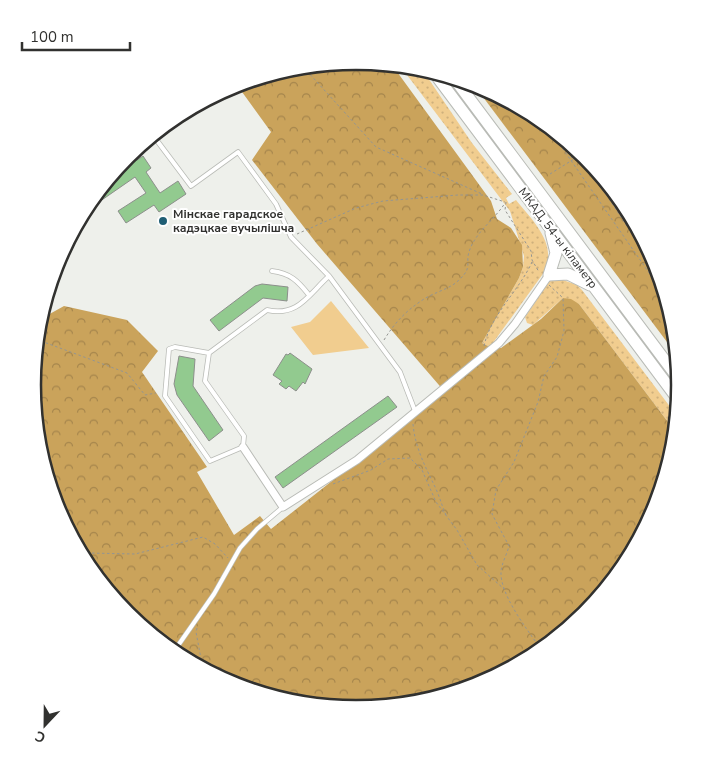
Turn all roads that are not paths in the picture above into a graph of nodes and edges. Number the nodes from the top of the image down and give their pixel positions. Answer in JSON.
{"nodes":[{"id":1,"x":441,"y":82,"type":"edge"},
{"id":2,"x":461,"y":88,"type":"edge"},
{"id":3,"x":157,"y":141,"type":"edge"},
{"id":4,"x":550,"y":227,"type":"junction"},
{"id":5,"x":272,"y":270,"type":"dead end"},
{"id":6,"x":329,"y":276,"type":"junction"},
{"id":7,"x":547,"y":278,"type":"junction"},
{"id":8,"x":595,"y":288,"type":"junction"},
{"id":9,"x":309,"y":295,"type":"junction"},
{"id":10,"x":209,"y":352,"type":"junction"},
{"id":11,"x":670,"y":368,"type":"edge"},
{"id":12,"x":671,"y":390,"type":"edge"},
{"id":13,"x":413,"y":413,"type":"junction"},
{"id":14,"x":243,"y":447,"type":"junction"},
{"id":15,"x":283,"y":507,"type":"junction"},
{"id":16,"x":178,"y":645,"type":"edge"}],
"edges":[{"from":1,"to":4,"type":"highway","name":"МКАД, 54-ы кіламетр"},
{"from":2,"to":11,"type":"highway","name":"МКАД, 54-ы кіламетр"},
{"from":3,"to":6,"type":"lane"},
{"from":4,"to":7,"type":"highway"},
{"from":4,"to":8,"type":"highway","name":"МКАД, 54-ы кіламетр"},
{"from":5,"to":9,"type":"lane"},
{"from":6,"to":9,"type":"lane"},
{"from":6,"to":13,"type":"lane"},
{"from":7,"to":8,"type":"highway"},
{"from":7,"to":13,"type":"street"},
{"from":8,"to":12,"type":"highway","name":"МКАД, 54-ы кіламетр"},
{"from":9,"to":10,"type":"lane"},
{"from":10,"to":14,"type":"lane"},
{"from":10,"to":14,"type":"lane"},
{"from":13,"to":15,"type":"street"},
{"from":14,"to":15,"type":"street"},
{"from":15,"to":16,"type":"lane"}]}
